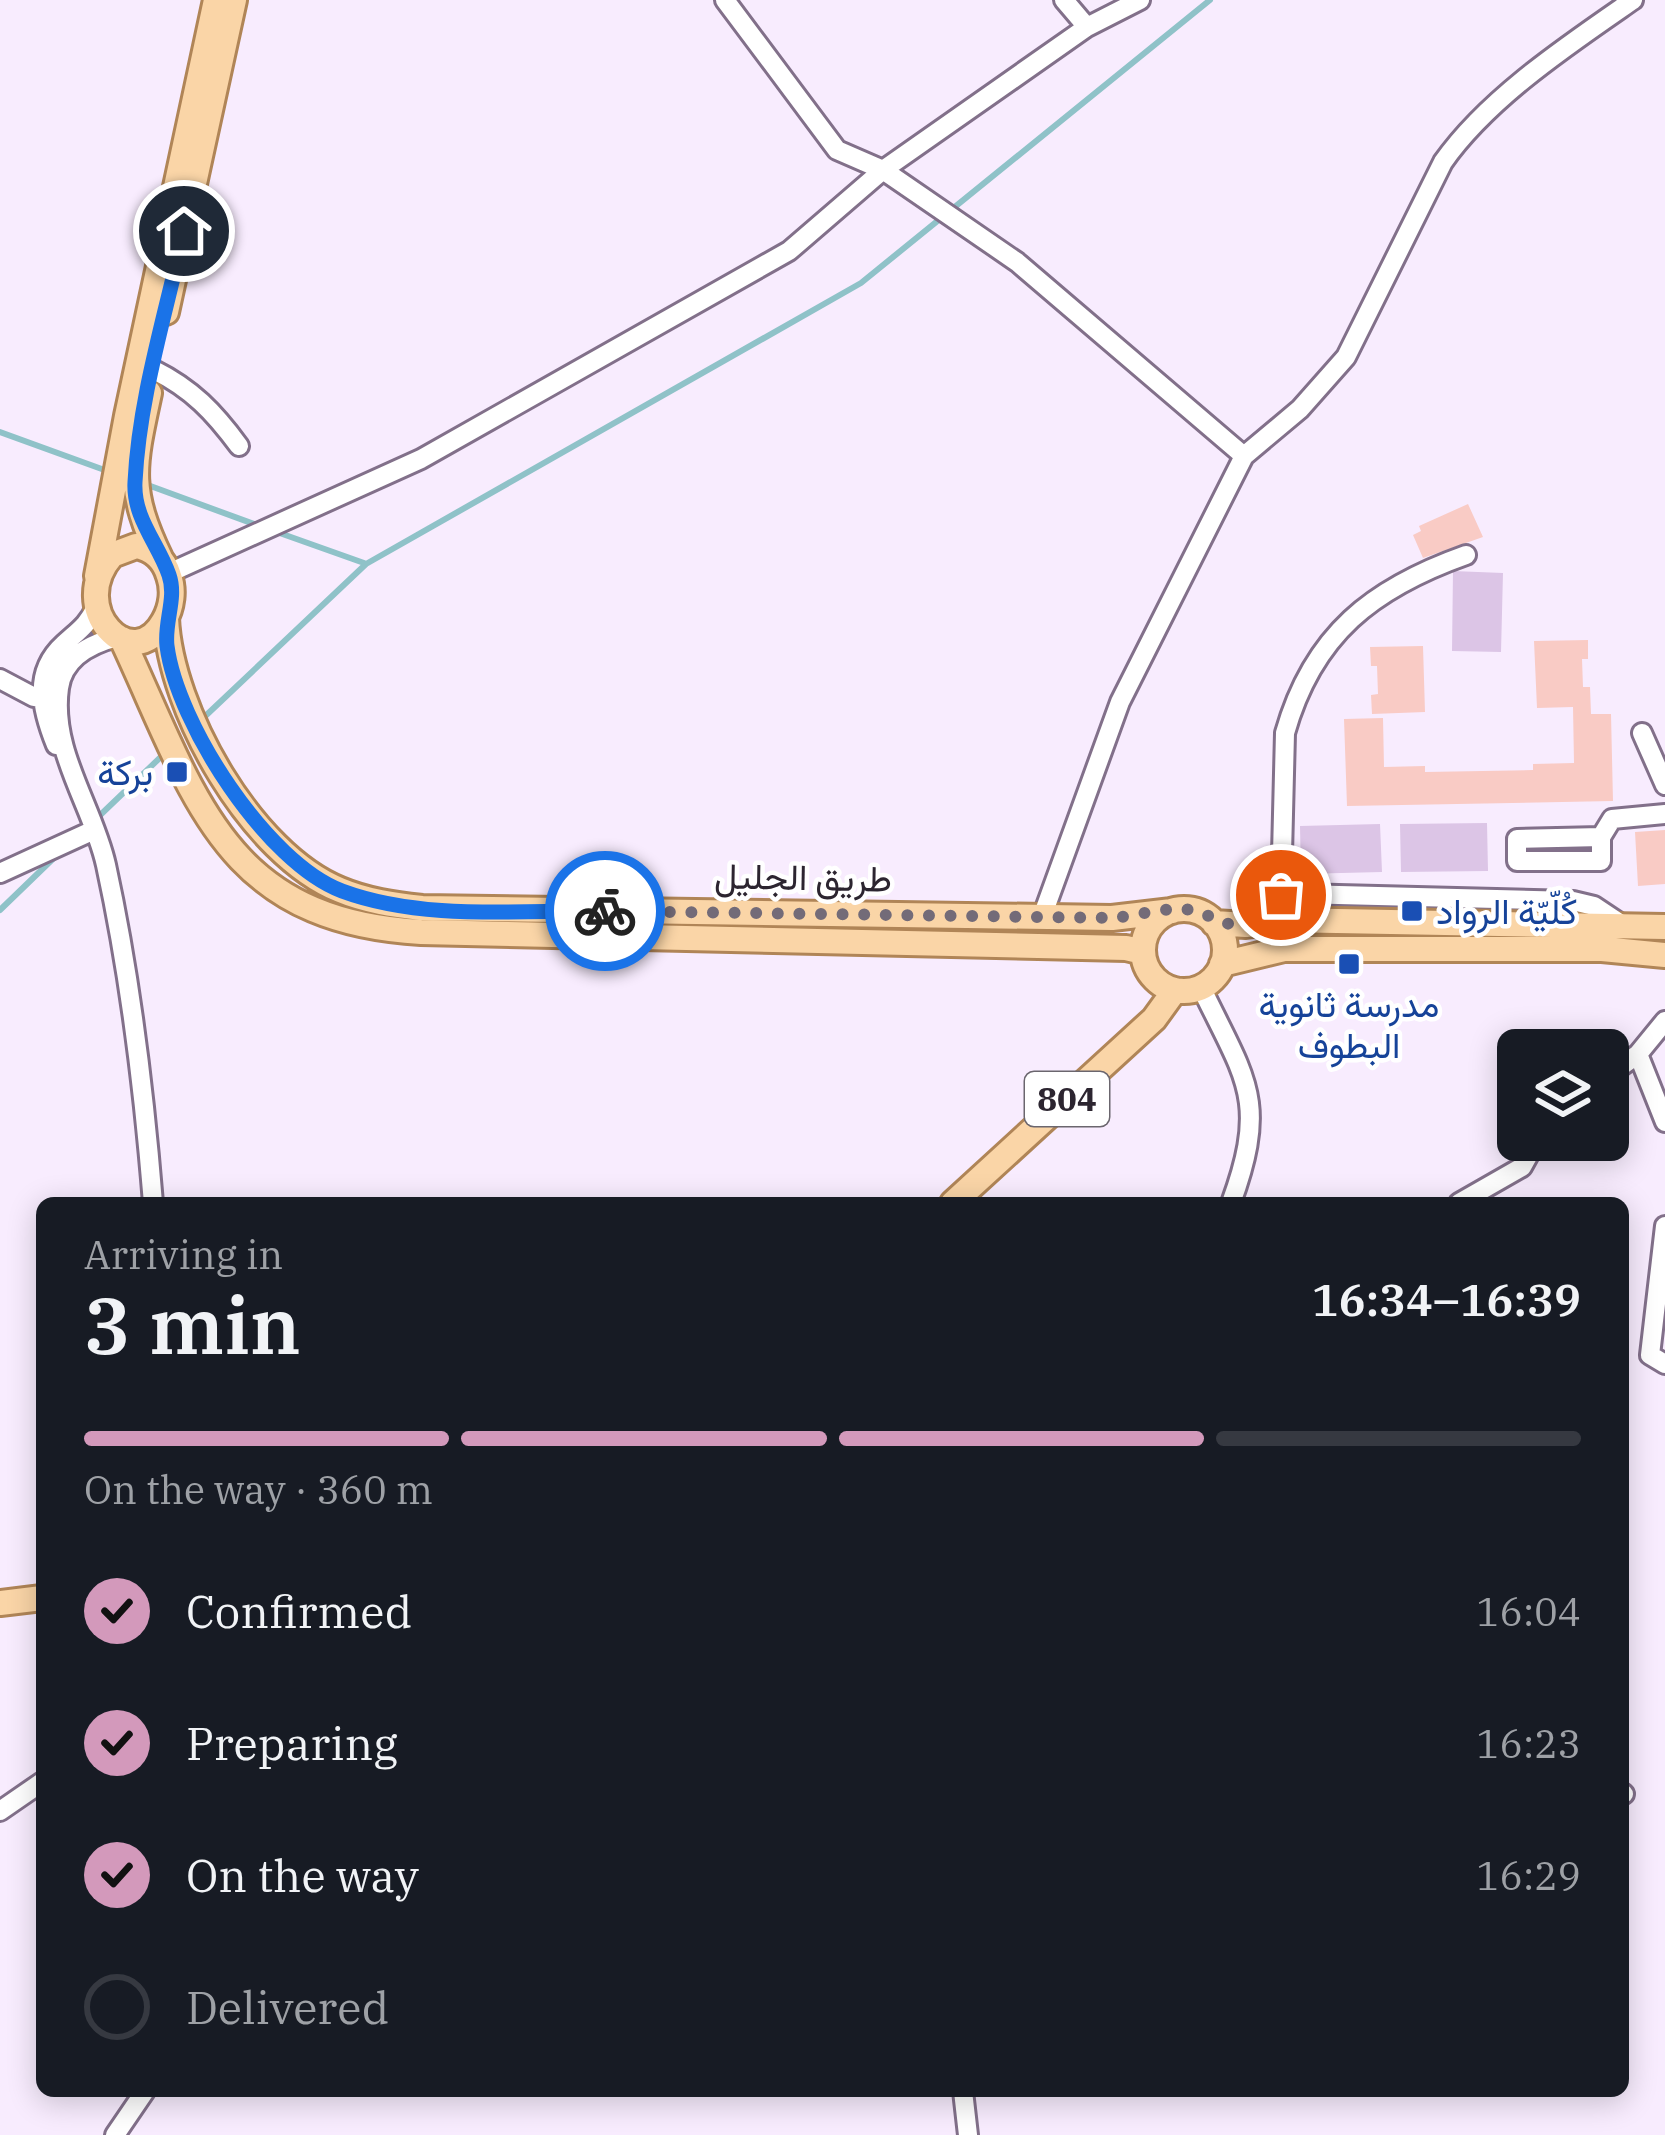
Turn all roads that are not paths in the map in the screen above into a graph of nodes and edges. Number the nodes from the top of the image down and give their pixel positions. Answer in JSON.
{"nodes":[{"id":1,"x":216,"y":0,"type":"edge"},
{"id":2,"x":234,"y":0,"type":"edge"},
{"id":3,"x":725,"y":0,"type":"edge"},
{"id":4,"x":1064,"y":0,"type":"edge"},
{"id":5,"x":1140,"y":0,"type":"edge"},
{"id":6,"x":1633,"y":0,"type":"edge"},
{"id":7,"x":1087,"y":27,"type":"junction"},
{"id":8,"x":883,"y":170,"type":"junction"},
{"id":9,"x":154,"y":370,"type":"junction"},
{"id":10,"x":239,"y":446,"type":"dead end"},
{"id":11,"x":1244,"y":456,"type":"junction"},
{"id":12,"x":1466,"y":555,"type":"dead end"},
{"id":13,"x":165,"y":566,"type":"junction"},
{"id":14,"x":98,"y":576,"type":"junction"},
{"id":15,"x":96,"y":607,"type":"junction"},
{"id":16,"x":166,"y":618,"type":"junction"},
{"id":17,"x":120,"y":638,"type":"junction"},
{"id":18,"x":0,"y":679,"type":"edge"},
{"id":19,"x":51,"y":700,"type":"junction"},
{"id":20,"x":1642,"y":733,"type":"dead end"},
{"id":21,"x":1665,"y":785,"type":"edge"},
{"id":22,"x":1665,"y":814,"type":"edge"},
{"id":23,"x":94,"y":830,"type":"junction"},
{"id":24,"x":1601,"y":837,"type":"dead end"},
{"id":25,"x":0,"y":873,"type":"edge"},
{"id":26,"x":1281,"y":895,"type":"junction"},
{"id":27,"x":1172,"y":911,"type":"junction"},
{"id":28,"x":1042,"y":917,"type":"junction"},
{"id":29,"x":1226,"y":924,"type":"junction"},
{"id":30,"x":1624,"y":926,"type":"junction"},
{"id":31,"x":1665,"y":927,"type":"edge"},
{"id":32,"x":1143,"y":952,"type":"junction"},
{"id":33,"x":1665,"y":955,"type":"edge"},
{"id":34,"x":1222,"y":964,"type":"junction"},
{"id":35,"x":1202,"y":987,"type":"junction"},
{"id":36,"x":1175,"y":990,"type":"junction"},
{"id":37,"x":1665,"y":1022,"type":"edge"},
{"id":38,"x":1638,"y":1054,"type":"junction"},
{"id":39,"x":1629,"y":1061,"type":"edge"},
{"id":40,"x":1665,"y":1122,"type":"edge"},
{"id":41,"x":1526,"y":1161,"type":"edge"},
{"id":42,"x":153,"y":1197,"type":"edge"},
{"id":43,"x":960,"y":1197,"type":"edge"},
{"id":44,"x":1233,"y":1197,"type":"edge"},
{"id":45,"x":1470,"y":1197,"type":"edge"},
{"id":46,"x":1665,"y":1226,"type":"edge"},
{"id":47,"x":1665,"y":1364,"type":"edge"},
{"id":48,"x":36,"y":1599,"type":"edge"},
{"id":49,"x":0,"y":1603,"type":"edge"},
{"id":50,"x":36,"y":1786,"type":"edge"},
{"id":51,"x":0,"y":1811,"type":"edge"},
{"id":52,"x":963,"y":2097,"type":"edge"},
{"id":53,"x":129,"y":2100,"type":"edge"},
{"id":54,"x":115,"y":2135,"type":"edge"},
{"id":55,"x":968,"y":2135,"type":"edge"}],
"edges":[{"from":1,"to":14,"type":"main road"},
{"from":2,"to":9,"type":"main road"},
{"from":3,"to":8,"type":"street"},
{"from":4,"to":7,"type":"street"},
{"from":5,"to":7,"type":"street"},
{"from":6,"to":11,"type":"street"},
{"from":7,"to":8,"type":"street"},
{"from":8,"to":11,"type":"street"},
{"from":8,"to":13,"type":"street"},
{"from":9,"to":10,"type":"street"},
{"from":9,"to":13,"type":"main road"},
{"from":11,"to":28,"type":"street"},
{"from":12,"to":26,"type":"street"},
{"from":13,"to":14,"type":"main road"},
{"from":13,"to":16,"type":"main road"},
{"from":14,"to":15,"type":"main road"},
{"from":15,"to":17,"type":"main road"},
{"from":15,"to":19,"type":"street"},
{"from":16,"to":17,"type":"main road"},
{"from":16,"to":28,"type":"main road","name":"طريق الجليل"},
{"from":17,"to":19,"type":"street"},
{"from":17,"to":32,"type":"main road","name":"طريق الجليل"},
{"from":18,"to":19,"type":"street"},
{"from":19,"to":23,"type":"street"},
{"from":20,"to":21,"type":"street"},
{"from":22,"to":24,"type":"street"},
{"from":23,"to":25,"type":"street"},
{"from":23,"to":42,"type":"street"},
{"from":26,"to":29,"type":"street"},
{"from":26,"to":30,"type":"street"},
{"from":27,"to":28,"type":"main road","name":"طريق الجليل"},
{"from":27,"to":29,"type":"main road"},
{"from":27,"to":32,"type":"main road"},
{"from":29,"to":30,"type":"main road"},
{"from":29,"to":34,"type":"main road"},
{"from":30,"to":31,"type":"main road"},
{"from":32,"to":36,"type":"main road"},
{"from":33,"to":34,"type":"main road"},
{"from":34,"to":35,"type":"main road"},
{"from":35,"to":36,"type":"main road"},
{"from":35,"to":44,"type":"street"},
{"from":36,"to":43,"type":"main road","number":"804"},
{"from":37,"to":38,"type":"street"},
{"from":38,"to":39,"type":"street"},
{"from":38,"to":40,"type":"street"},
{"from":41,"to":45,"type":"street"},
{"from":46,"to":47,"type":"street"},
{"from":48,"to":49,"type":"main road"},
{"from":50,"to":51,"type":"street"},
{"from":52,"to":55,"type":"street"},
{"from":53,"to":54,"type":"street"}]}
